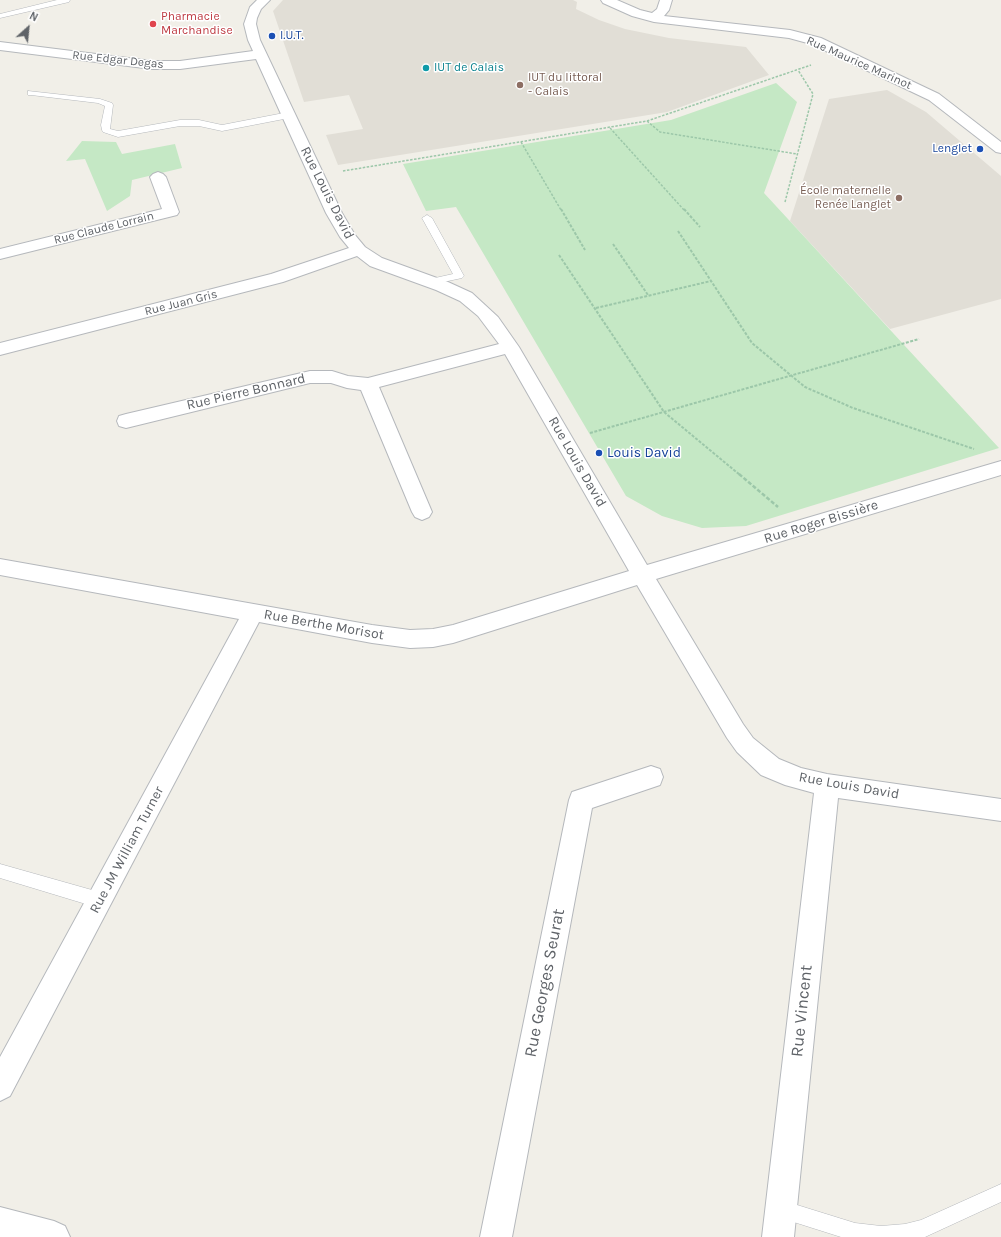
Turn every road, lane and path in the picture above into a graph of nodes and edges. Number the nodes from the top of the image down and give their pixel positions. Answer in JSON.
{"nodes":[{"id":1,"x":66,"y":0,"type":"edge"},
{"id":2,"x":264,"y":0,"type":"edge"},
{"id":3,"x":607,"y":0,"type":"edge"},
{"id":4,"x":666,"y":0,"type":"edge"},
{"id":5,"x":0,"y":16,"type":"edge"},
{"id":6,"x":654,"y":18,"type":"junction"},
{"id":7,"x":0,"y":46,"type":"edge"},
{"id":8,"x":260,"y":54,"type":"junction"},
{"id":9,"x":844,"y":54,"type":"junction"},
{"id":10,"x":798,"y":70,"type":"junction"},
{"id":11,"x":31,"y":93,"type":"dead end"},
{"id":12,"x":289,"y":115,"type":"junction"},
{"id":13,"x":648,"y":121,"type":"junction"},
{"id":14,"x":610,"y":128,"type":"junction"},
{"id":15,"x":999,"y":129,"type":"dead end"},
{"id":16,"x":981,"y":133,"type":"junction"},
{"id":17,"x":521,"y":142,"type":"junction"},
{"id":18,"x":1001,"y":149,"type":"edge"},
{"id":19,"x":797,"y":154,"type":"junction"},
{"id":20,"x":317,"y":175,"type":"junction"},
{"id":21,"x":158,"y":177,"type":"dead end"},
{"id":22,"x":785,"y":202,"type":"dead end"},
{"id":23,"x":426,"y":218,"type":"dead end"},
{"id":24,"x":700,"y":227,"type":"dead end"},
{"id":25,"x":678,"y":231,"type":"dead end"},
{"id":26,"x":613,"y":244,"type":"dead end"},
{"id":27,"x":359,"y":250,"type":"junction"},
{"id":28,"x":585,"y":250,"type":"dead end"},
{"id":29,"x":0,"y":254,"type":"edge"},
{"id":30,"x":559,"y":255,"type":"dead end"},
{"id":31,"x":711,"y":281,"type":"junction"},
{"id":32,"x":429,"y":282,"type":"junction"},
{"id":33,"x":648,"y":295,"type":"junction"},
{"id":34,"x":596,"y":308,"type":"junction"},
{"id":35,"x":919,"y":340,"type":"dead end"},
{"id":36,"x":510,"y":347,"type":"junction"},
{"id":37,"x":0,"y":349,"type":"edge"},
{"id":38,"x":792,"y":376,"type":"junction"},
{"id":39,"x":368,"y":384,"type":"junction"},
{"id":40,"x":664,"y":412,"type":"junction"},
{"id":41,"x":126,"y":421,"type":"dead end"},
{"id":42,"x":564,"y":441,"type":"junction"},
{"id":43,"x":979,"y":450,"type":"dead end"},
{"id":44,"x":1001,"y":468,"type":"edge"},
{"id":45,"x":422,"y":512,"type":"dead end"},
{"id":46,"x":803,"y":527,"type":"junction"},
{"id":47,"x":0,"y":567,"type":"edge"},
{"id":48,"x":642,"y":575,"type":"junction"},
{"id":49,"x":253,"y":613,"type":"junction"},
{"id":50,"x":651,"y":778,"type":"dead end"},
{"id":51,"x":826,"y":785,"type":"junction"},
{"id":52,"x":1001,"y":810,"type":"edge"},
{"id":53,"x":0,"y":871,"type":"edge"},
{"id":54,"x":99,"y":900,"type":"junction"},
{"id":55,"x":0,"y":1086,"type":"edge"},
{"id":56,"x":1001,"y":1193,"type":"edge"},
{"id":57,"x":781,"y":1210,"type":"junction"},
{"id":58,"x":0,"y":1223,"type":"edge"},
{"id":59,"x":54,"y":1237,"type":"edge"},
{"id":60,"x":496,"y":1237,"type":"edge"},
{"id":61,"x":778,"y":1237,"type":"edge"}],
"edges":[{"from":1,"to":5,"type":"lane"},
{"from":2,"to":8,"type":"street","name":"Rue Louis David"},
{"from":3,"to":6,"type":"street","name":"Rue Maurice Marinot"},
{"from":4,"to":6,"type":"street"},
{"from":6,"to":9,"type":"street","name":"Rue Maurice Marinot"},
{"from":7,"to":8,"type":"street","name":"Rue Edgar Degas"},
{"from":8,"to":12,"type":"street","name":"Rue Louis David"},
{"from":9,"to":10,"type":"path"},
{"from":9,"to":16,"type":"street","name":"Rue Maurice Marinot"},
{"from":10,"to":13,"type":"path"},
{"from":10,"to":19,"type":"path"},
{"from":11,"to":12,"type":"lane"},
{"from":12,"to":20,"type":"street","name":"Rue Louis David"},
{"from":13,"to":14,"type":"path"},
{"from":13,"to":19,"type":"path"},
{"from":14,"to":17,"type":"path"},
{"from":14,"to":24,"type":"path"},
{"from":15,"to":16,"type":"street"},
{"from":16,"to":18,"type":"street","name":"Rue Maurice Marinot"},
{"from":17,"to":20,"type":"path"},
{"from":17,"to":28,"type":"path"},
{"from":19,"to":22,"type":"path"},
{"from":20,"to":27,"type":"street","name":"Rue Louis David"},
{"from":21,"to":29,"type":"street","name":"Rue Claude Lorrain"},
{"from":23,"to":32,"type":"lane"},
{"from":25,"to":31,"type":"path"},
{"from":26,"to":33,"type":"path"},
{"from":27,"to":32,"type":"street","name":"Rue Louis David"},
{"from":27,"to":37,"type":"street","name":"Rue Juan Gris"},
{"from":30,"to":34,"type":"path"},
{"from":31,"to":33,"type":"path"},
{"from":31,"to":38,"type":"path"},
{"from":32,"to":36,"type":"street","name":"Rue Louis David"},
{"from":33,"to":34,"type":"path"},
{"from":34,"to":40,"type":"path"},
{"from":35,"to":38,"type":"path"},
{"from":36,"to":39,"type":"street","name":"Rue Pierre Bonnard"},
{"from":36,"to":42,"type":"street","name":"Rue Louis David"},
{"from":38,"to":40,"type":"path"},
{"from":38,"to":43,"type":"path"},
{"from":39,"to":41,"type":"street","name":"Rue Pierre Bonnard"},
{"from":39,"to":45,"type":"street"},
{"from":40,"to":42,"type":"path"},
{"from":40,"to":46,"type":"path"},
{"from":42,"to":48,"type":"street","name":"Rue Louis David"},
{"from":44,"to":46,"type":"street","name":"Rue Roger Bissière"},
{"from":46,"to":48,"type":"street","name":"Rue Roger Bissière"},
{"from":47,"to":49,"type":"street","name":"Rue Berthe Morisot"},
{"from":48,"to":49,"type":"street","name":"Rue Berthe Morisot"},
{"from":48,"to":51,"type":"street","name":"Rue Louis David"},
{"from":49,"to":54,"type":"street","name":"Rue JM William Turner"},
{"from":50,"to":60,"type":"street","name":"Rue Georges Seurat"},
{"from":51,"to":52,"type":"street","name":"Rue Louis David"},
{"from":51,"to":57,"type":"street","name":"Rue Vincent"},
{"from":53,"to":54,"type":"lane"},
{"from":54,"to":55,"type":"street","name":"Rue JM William Turner"},
{"from":56,"to":57,"type":"lane"},
{"from":57,"to":61,"type":"street","name":"Rue Vincent"},
{"from":58,"to":59,"type":"street"}]}
